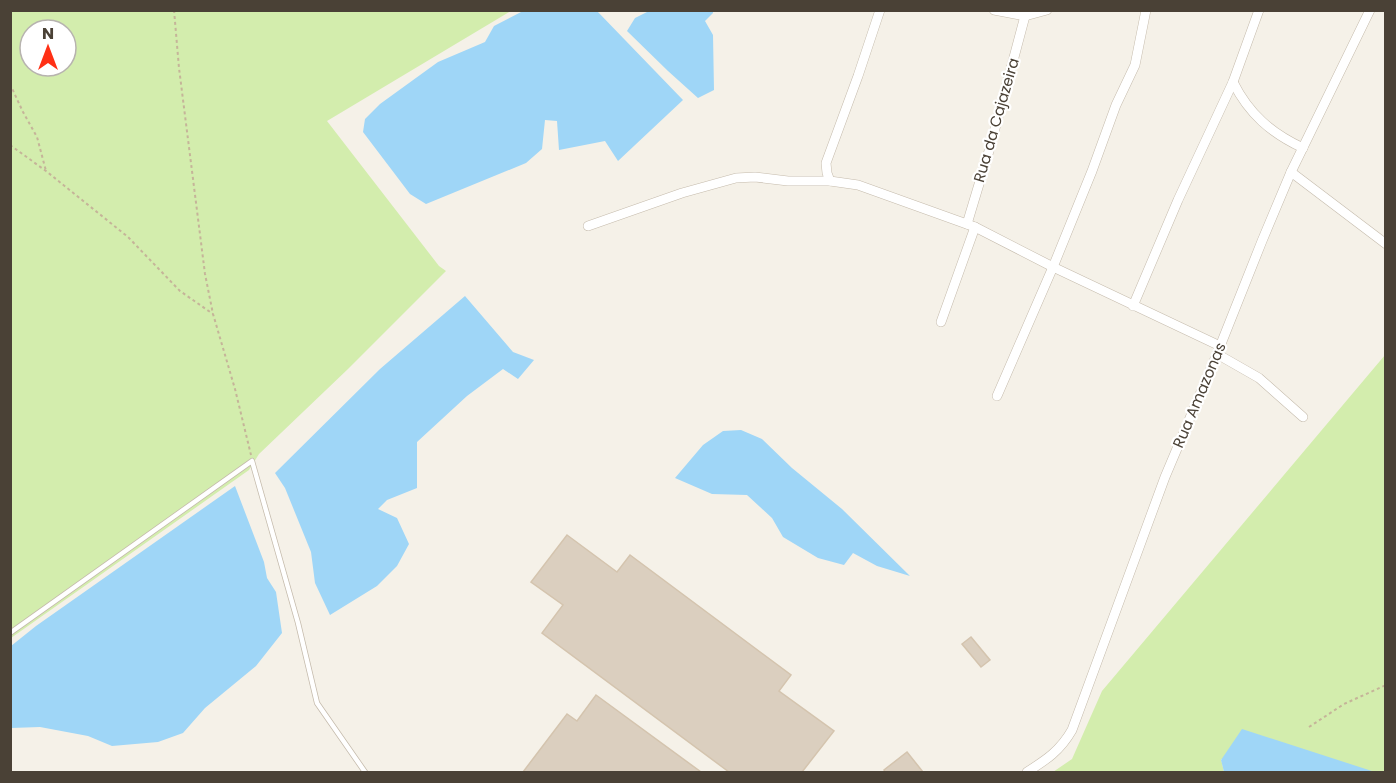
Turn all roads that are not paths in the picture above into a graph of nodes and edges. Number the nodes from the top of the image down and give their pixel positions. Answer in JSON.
{"nodes":[{"id":1,"x":880,"y":10,"type":"edge"},
{"id":2,"x":994,"y":10,"type":"edge"},
{"id":3,"x":1047,"y":10,"type":"edge"},
{"id":4,"x":1146,"y":10,"type":"edge"},
{"id":5,"x":1259,"y":10,"type":"edge"},
{"id":6,"x":1370,"y":10,"type":"edge"},
{"id":7,"x":1025,"y":16,"type":"junction"},
{"id":8,"x":1233,"y":82,"type":"junction"},
{"id":9,"x":1303,"y":148,"type":"junction"},
{"id":10,"x":1291,"y":172,"type":"junction"},
{"id":11,"x":830,"y":181,"type":"junction"},
{"id":12,"x":588,"y":226,"type":"dead end"},
{"id":13,"x":971,"y":226,"type":"junction"},
{"id":14,"x":1386,"y":244,"type":"edge"},
{"id":15,"x":1053,"y":267,"type":"junction"},
{"id":16,"x":1133,"y":306,"type":"junction"},
{"id":17,"x":941,"y":322,"type":"dead end"},
{"id":18,"x":1218,"y":350,"type":"junction"},
{"id":19,"x":997,"y":396,"type":"dead end"},
{"id":20,"x":1303,"y":417,"type":"dead end"},
{"id":21,"x":10,"y":633,"type":"edge"},
{"id":22,"x":365,"y":772,"type":"edge"},
{"id":23,"x":1027,"y":772,"type":"edge"}],
"edges":[{"from":1,"to":11,"type":"street"},
{"from":2,"to":7,"type":"street"},
{"from":3,"to":7,"type":"street"},
{"from":4,"to":15,"type":"street"},
{"from":5,"to":8,"type":"street"},
{"from":6,"to":9,"type":"street","name":"Rua Amazonas"},
{"from":7,"to":13,"type":"street","name":"Rua da Cajazeira"},
{"from":8,"to":9,"type":"street"},
{"from":8,"to":16,"type":"street"},
{"from":9,"to":10,"type":"street","name":"Rua Amazonas"},
{"from":10,"to":14,"type":"street"},
{"from":10,"to":18,"type":"street","name":"Rua Amazonas"},
{"from":11,"to":12,"type":"street"},
{"from":11,"to":13,"type":"street"},
{"from":13,"to":15,"type":"street"},
{"from":13,"to":17,"type":"street","name":"Rua da Cajazeira"},
{"from":15,"to":16,"type":"street"},
{"from":15,"to":19,"type":"street"},
{"from":16,"to":18,"type":"street"},
{"from":18,"to":20,"type":"street"},
{"from":18,"to":23,"type":"street","name":"Rua Amazonas"},
{"from":21,"to":22,"type":"lane"}]}
